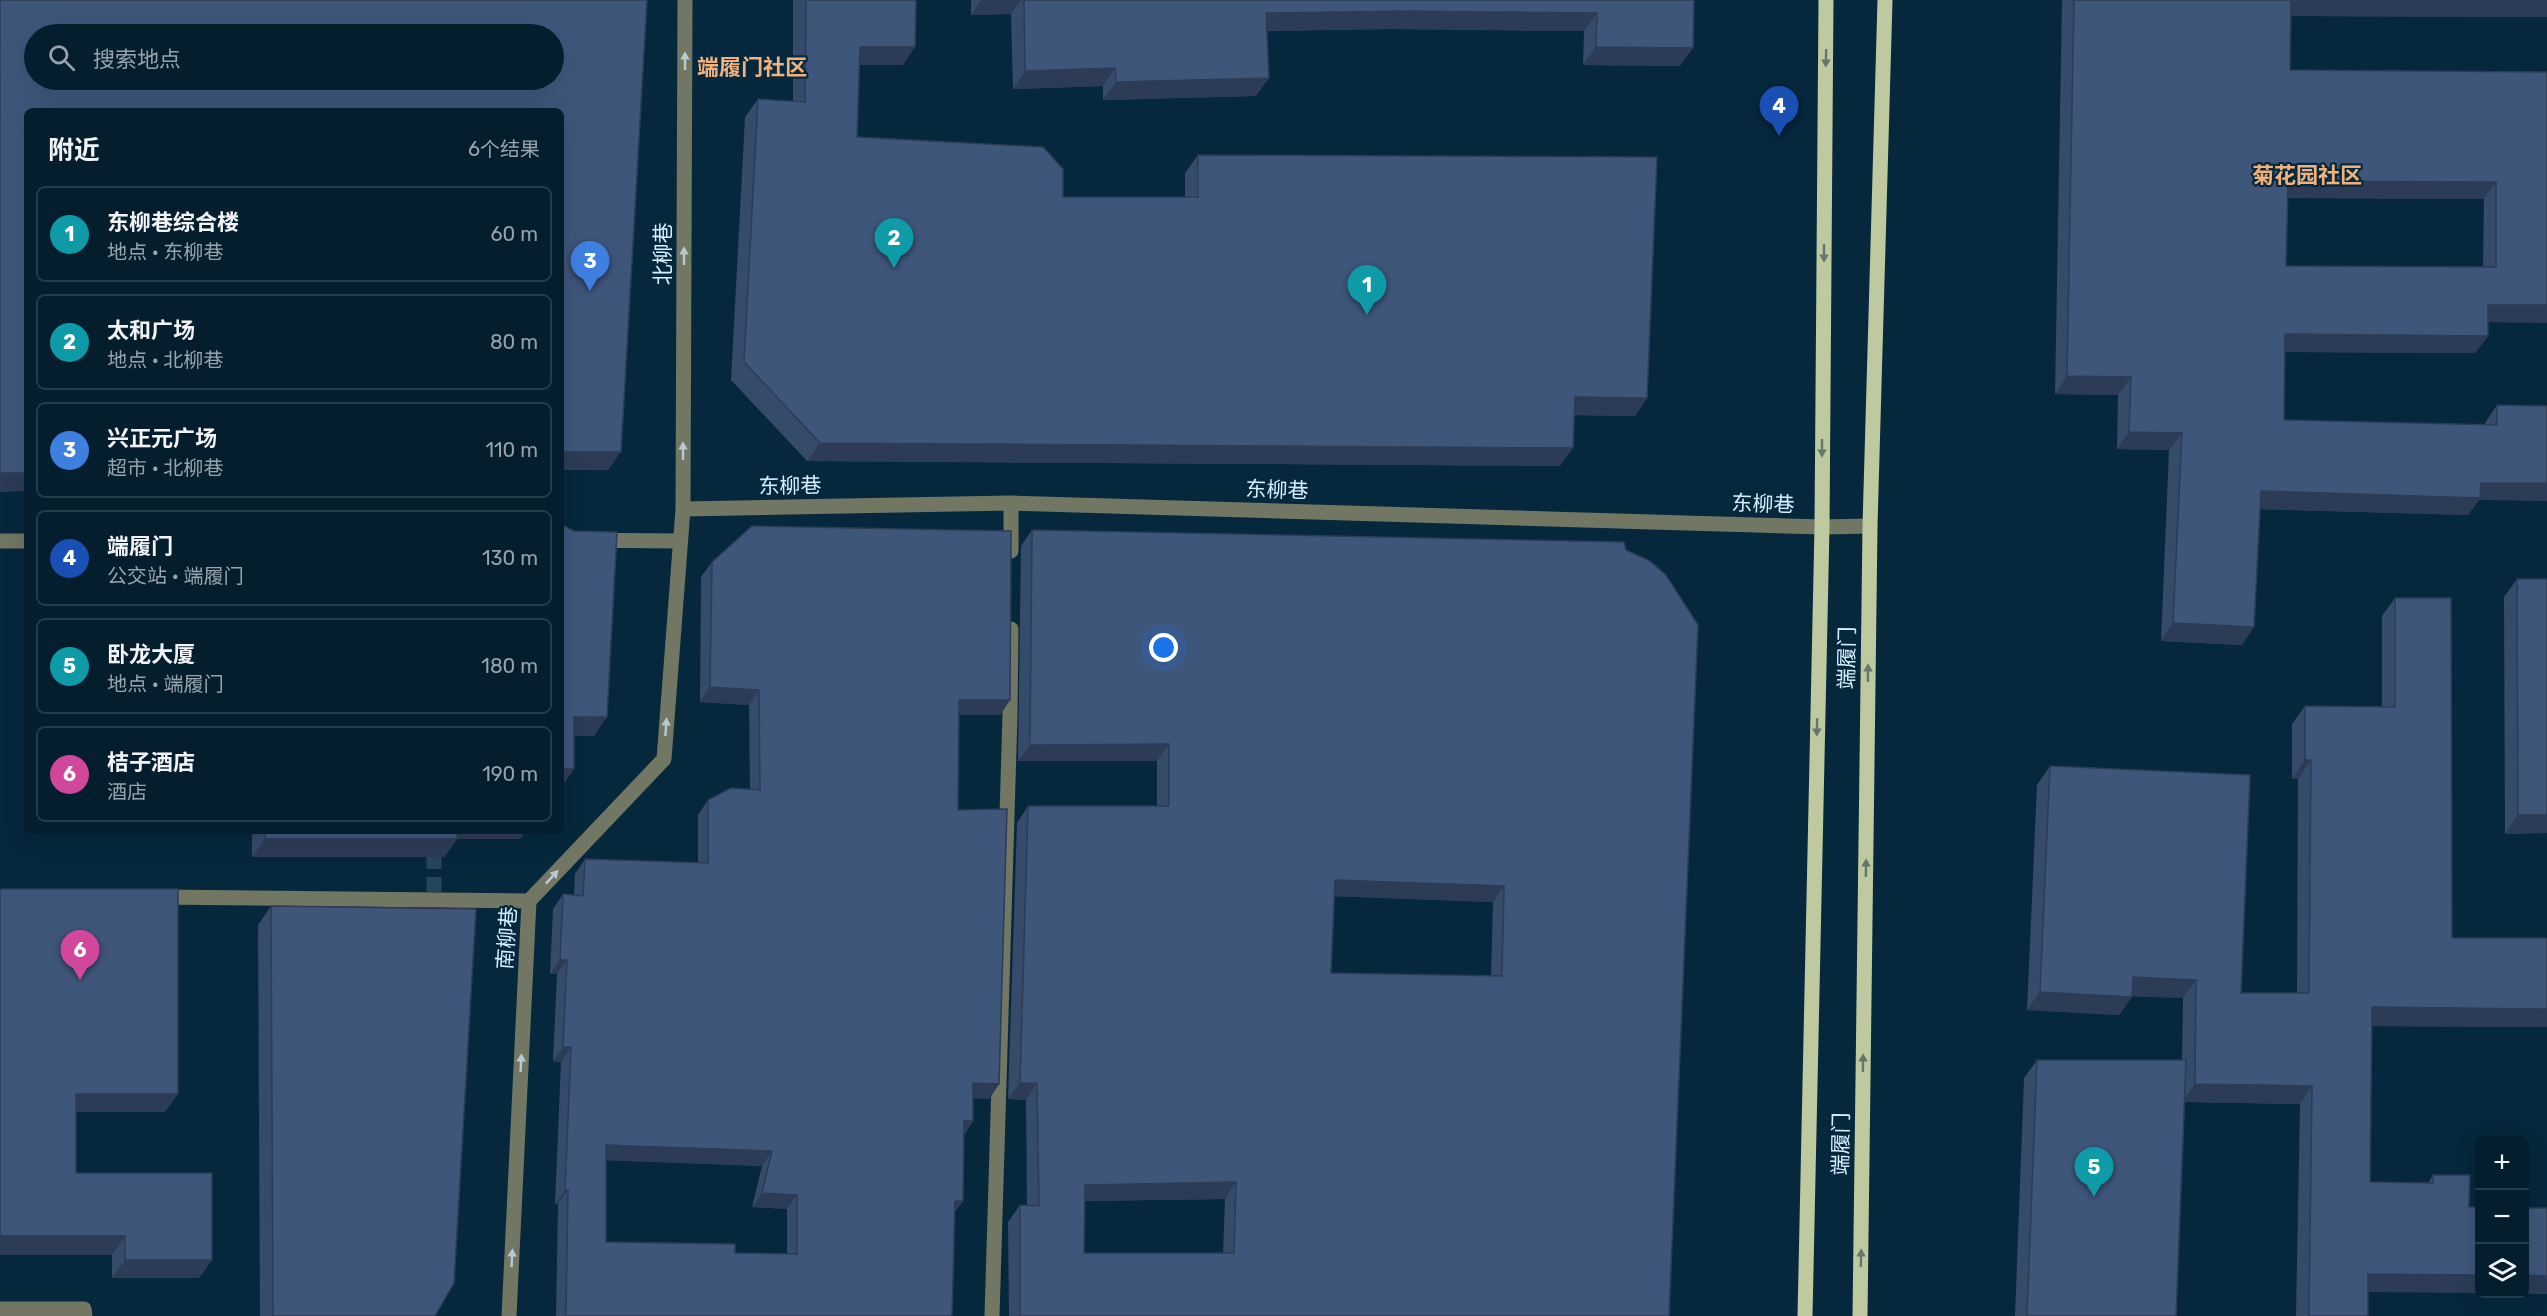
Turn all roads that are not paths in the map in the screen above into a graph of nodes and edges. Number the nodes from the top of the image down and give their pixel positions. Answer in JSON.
{"nodes":[{"id":1,"x":685,"y":0,"type":"edge"},
{"id":2,"x":1826,"y":0,"type":"edge"},
{"id":3,"x":1885,"y":0,"type":"edge"},
{"id":4,"x":1011,"y":503,"type":"junction"},
{"id":5,"x":683,"y":509,"type":"junction"},
{"id":6,"x":1870,"y":526,"type":"junction"},
{"id":7,"x":1821,"y":527,"type":"junction"},
{"id":8,"x":564,"y":540,"type":"edge"},
{"id":9,"x":0,"y":541,"type":"edge"},
{"id":10,"x":24,"y":541,"type":"edge"},
{"id":11,"x":680,"y":541,"type":"junction"},
{"id":12,"x":1011,"y":562,"type":"edge"},
{"id":13,"x":1011,"y":609,"type":"edge"},
{"id":14,"x":141,"y":897,"type":"edge"},
{"id":15,"x":529,"y":901,"type":"junction"},
{"id":16,"x":0,"y":1309,"type":"edge"},
{"id":17,"x":85,"y":1316,"type":"edge"},
{"id":18,"x":509,"y":1316,"type":"edge"},
{"id":19,"x":992,"y":1316,"type":"edge"},
{"id":20,"x":1805,"y":1316,"type":"edge"},
{"id":21,"x":1860,"y":1316,"type":"edge"}],
"edges":[{"from":5,"to":1,"type":"street","name":"北柳巷","one_way":true},
{"from":2,"to":7,"type":"main road","name":"端履门","one_way":true},
{"from":3,"to":6,"type":"main road","name":"端履门"},
{"from":4,"to":5,"type":"street","name":"东柳巷"},
{"from":4,"to":7,"type":"street","name":"东柳巷"},
{"from":4,"to":12,"type":"street"},
{"from":5,"to":11,"type":"street","name":"南柳巷"},
{"from":6,"to":7,"type":"street","name":"东柳巷"},
{"from":21,"to":6,"type":"main road","name":"端履门","one_way":true},
{"from":7,"to":20,"type":"main road","name":"端履门","one_way":true},
{"from":8,"to":11,"type":"street"},
{"from":9,"to":10,"type":"street"},
{"from":15,"to":11,"type":"street","name":"南柳巷","one_way":true},
{"from":13,"to":19,"type":"street"},
{"from":14,"to":15,"type":"street"},
{"from":18,"to":15,"type":"street","name":"南柳巷","one_way":true},
{"from":16,"to":17,"type":"street"}]}
